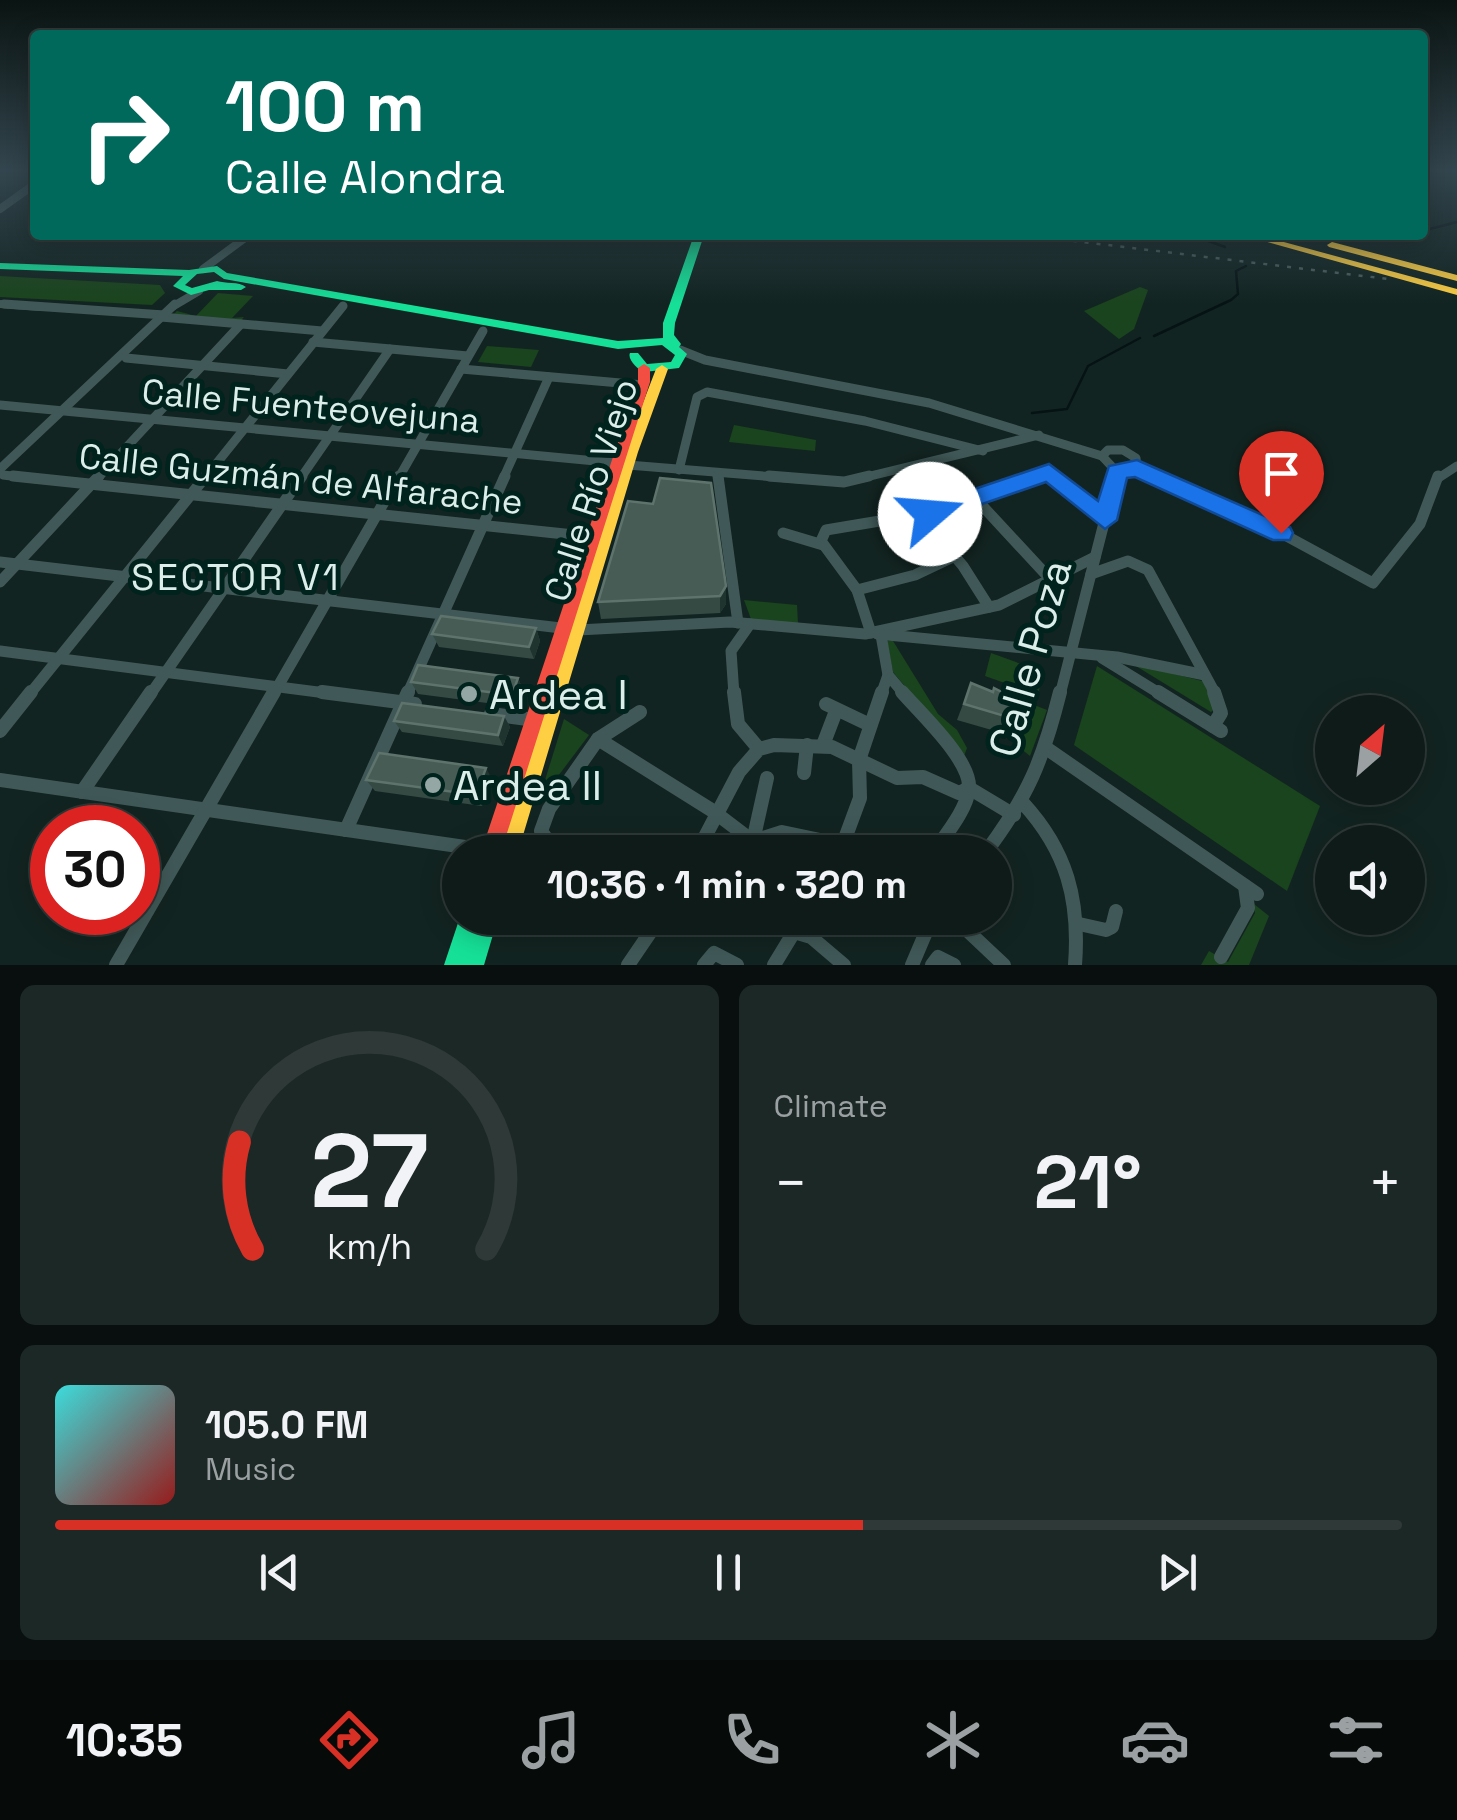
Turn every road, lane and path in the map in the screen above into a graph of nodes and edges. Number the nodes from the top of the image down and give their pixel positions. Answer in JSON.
{"nodes":[{"id":1,"x":244,"y":240,"type":"edge"},
{"id":2,"x":248,"y":240,"type":"edge"},
{"id":3,"x":688,"y":240,"type":"edge"},
{"id":4,"x":697,"y":240,"type":"edge"},
{"id":5,"x":1265,"y":240,"type":"edge"},
{"id":6,"x":1311,"y":240,"type":"edge"},
{"id":7,"x":0,"y":269,"type":"edge"},
{"id":8,"x":197,"y":271,"type":"junction"},
{"id":9,"x":223,"y":271,"type":"junction"},
{"id":10,"x":1457,"y":278,"type":"edge"},
{"id":11,"x":179,"y":287,"type":"junction"},
{"id":12,"x":205,"y":289,"type":"junction"},
{"id":13,"x":1457,"y":292,"type":"edge"},
{"id":14,"x":0,"y":304,"type":"edge"},
{"id":15,"x":175,"y":304,"type":"junction"},
{"id":16,"x":343,"y":306,"type":"dead end"},
{"id":17,"x":163,"y":316,"type":"junction"},
{"id":18,"x":241,"y":324,"type":"junction"},
{"id":19,"x":484,"y":331,"type":"dead end"},
{"id":20,"x":322,"y":332,"type":"junction"},
{"id":21,"x":313,"y":342,"type":"junction"},
{"id":22,"x":390,"y":349,"type":"junction"},
{"id":23,"x":643,"y":352,"type":"junction"},
{"id":24,"x":678,"y":352,"type":"junction"},
{"id":25,"x":468,"y":356,"type":"junction"},
{"id":26,"x":126,"y":358,"type":"dead end"},
{"id":27,"x":202,"y":366,"type":"junction"},
{"id":28,"x":460,"y":369,"type":"junction"},
{"id":29,"x":662,"y":370,"type":"junction"},
{"id":30,"x":288,"y":374,"type":"junction"},
{"id":31,"x":549,"y":377,"type":"junction"},
{"id":32,"x":643,"y":385,"type":"junction"},
{"id":33,"x":0,"y":405,"type":"edge"},
{"id":34,"x":63,"y":410,"type":"junction"},
{"id":35,"x":153,"y":419,"type":"junction"},
{"id":36,"x":1011,"y":426,"type":"junction"},
{"id":37,"x":244,"y":428,"type":"junction"},
{"id":38,"x":1040,"y":435,"type":"junction"},
{"id":39,"x":330,"y":436,"type":"junction"},
{"id":40,"x":1014,"y":442,"type":"junction"},
{"id":41,"x":417,"y":444,"type":"junction"},
{"id":42,"x":984,"y":451,"type":"junction"},
{"id":43,"x":516,"y":453,"type":"junction"},
{"id":44,"x":1102,"y":456,"type":"junction"},
{"id":45,"x":623,"y":464,"type":"junction"},
{"id":46,"x":1457,"y":466,"type":"edge"},
{"id":47,"x":1137,"y":468,"type":"junction"},
{"id":48,"x":679,"y":470,"type":"junction"},
{"id":49,"x":2,"y":472,"type":"edge"},
{"id":50,"x":1117,"y":472,"type":"junction"},
{"id":51,"x":718,"y":474,"type":"junction"},
{"id":52,"x":91,"y":484,"type":"junction"},
{"id":53,"x":190,"y":494,"type":"junction"},
{"id":54,"x":976,"y":498,"type":"junction"},
{"id":55,"x":282,"y":504,"type":"junction"},
{"id":56,"x":376,"y":514,"type":"junction"},
{"id":57,"x":920,"y":514,"type":"junction"},
{"id":58,"x":1105,"y":520,"type":"junction"},
{"id":59,"x":483,"y":526,"type":"junction"},
{"id":60,"x":783,"y":533,"type":"dead end"},
{"id":61,"x":593,"y":537,"type":"junction"},
{"id":62,"x":822,"y":540,"type":"junction"},
{"id":63,"x":955,"y":556,"type":"junction"},
{"id":64,"x":1095,"y":558,"type":"junction"},
{"id":65,"x":0,"y":562,"type":"edge"},
{"id":66,"x":17,"y":564,"type":"junction"},
{"id":67,"x":1091,"y":574,"type":"junction"},
{"id":68,"x":124,"y":576,"type":"junction"},
{"id":69,"x":0,"y":582,"type":"edge"},
{"id":70,"x":1052,"y":582,"type":"junction"},
{"id":71,"x":224,"y":588,"type":"junction"},
{"id":72,"x":857,"y":590,"type":"junction"},
{"id":73,"x":327,"y":600,"type":"junction"},
{"id":74,"x":989,"y":607,"type":"junction"},
{"id":75,"x":443,"y":614,"type":"junction"},
{"id":76,"x":744,"y":623,"type":"junction"},
{"id":77,"x":571,"y":629,"type":"junction"},
{"id":78,"x":876,"y":634,"type":"junction"},
{"id":79,"x":0,"y":651,"type":"edge"},
{"id":80,"x":1072,"y":652,"type":"junction"},
{"id":81,"x":1098,"y":656,"type":"junction"},
{"id":82,"x":58,"y":659,"type":"junction"},
{"id":83,"x":166,"y":672,"type":"junction"},
{"id":84,"x":1205,"y":675,"type":"junction"},
{"id":85,"x":888,"y":676,"type":"junction"},
{"id":86,"x":277,"y":687,"type":"junction"},
{"id":87,"x":403,"y":703,"type":"junction"},
{"id":88,"x":437,"y":707,"type":"edge"},
{"id":89,"x":471,"y":712,"type":"edge"},
{"id":90,"x":640,"y":712,"type":"dead end"},
{"id":91,"x":534,"y":720,"type":"junction"},
{"id":92,"x":870,"y":725,"type":"junction"},
{"id":93,"x":0,"y":731,"type":"edge"},
{"id":94,"x":598,"y":739,"type":"junction"},
{"id":95,"x":807,"y":745,"type":"junction"},
{"id":96,"x":823,"y":745,"type":"junction"},
{"id":97,"x":1046,"y":748,"type":"junction"},
{"id":98,"x":759,"y":749,"type":"junction"},
{"id":99,"x":859,"y":760,"type":"junction"},
{"id":100,"x":804,"y":773,"type":"dead end"},
{"id":101,"x":767,"y":778,"type":"dead end"},
{"id":102,"x":0,"y":780,"type":"edge"},
{"id":103,"x":969,"y":788,"type":"junction"},
{"id":104,"x":82,"y":792,"type":"junction"},
{"id":105,"x":549,"y":809,"type":"junction"},
{"id":106,"x":1018,"y":809,"type":"junction"},
{"id":107,"x":206,"y":810,"type":"junction"},
{"id":108,"x":521,"y":810,"type":"junction"},
{"id":109,"x":720,"y":816,"type":"junction"},
{"id":110,"x":346,"y":830,"type":"junction"},
{"id":111,"x":491,"y":835,"type":"edge"},
{"id":112,"x":513,"y":835,"type":"edge"},
{"id":113,"x":544,"y":835,"type":"edge"},
{"id":114,"x":708,"y":835,"type":"edge"},
{"id":115,"x":744,"y":835,"type":"edge"},
{"id":116,"x":755,"y":835,"type":"edge"},
{"id":117,"x":847,"y":835,"type":"edge"},
{"id":118,"x":945,"y":835,"type":"edge"},
{"id":119,"x":999,"y":835,"type":"edge"},
{"id":120,"x":442,"y":845,"type":"edge"},
{"id":121,"x":1116,"y":911,"type":"dead end"},
{"id":122,"x":1079,"y":927,"type":"junction"},
{"id":123,"x":465,"y":935,"type":"edge"},
{"id":124,"x":483,"y":935,"type":"edge"},
{"id":125,"x":647,"y":935,"type":"edge"},
{"id":126,"x":789,"y":935,"type":"edge"},
{"id":127,"x":808,"y":935,"type":"edge"},
{"id":128,"x":925,"y":935,"type":"edge"},
{"id":129,"x":972,"y":935,"type":"edge"},
{"id":130,"x":1221,"y":958,"type":"dead end"},
{"id":131,"x":631,"y":964,"type":"edge"},
{"id":132,"x":116,"y":965,"type":"edge"},
{"id":133,"x":455,"y":965,"type":"edge"},
{"id":134,"x":473,"y":965,"type":"edge"},
{"id":135,"x":704,"y":965,"type":"edge"},
{"id":136,"x":737,"y":965,"type":"edge"},
{"id":137,"x":774,"y":965,"type":"edge"},
{"id":138,"x":844,"y":965,"type":"edge"},
{"id":139,"x":912,"y":965,"type":"edge"},
{"id":140,"x":932,"y":965,"type":"edge"},
{"id":141,"x":954,"y":965,"type":"edge"},
{"id":142,"x":1004,"y":965,"type":"edge"},
{"id":143,"x":1075,"y":965,"type":"edge"}],
"edges":[{"from":1,"to":8,"type":"street"},
{"from":2,"to":9,"type":"street"},
{"from":3,"to":23,"type":"main road","name":"Calle Río Viejo"},
{"from":4,"to":24,"type":"main road"},
{"from":5,"to":13,"type":"main road"},
{"from":6,"to":10,"type":"main road"},
{"from":7,"to":8,"type":"main road"},
{"from":7,"to":11,"type":"main road"},
{"from":8,"to":9,"type":"main road"},
{"from":8,"to":11,"type":"main road"},
{"from":9,"to":12,"type":"main road"},
{"from":9,"to":23,"type":"main road"},
{"from":11,"to":12,"type":"main road"},
{"from":11,"to":15,"type":"street"},
{"from":12,"to":15,"type":"street"},
{"from":12,"to":23,"type":"main road"},
{"from":14,"to":17,"type":"street"},
{"from":15,"to":17,"type":"street"},
{"from":16,"to":20,"type":"street"},
{"from":17,"to":18,"type":"street"},
{"from":17,"to":34,"type":"street"},
{"from":18,"to":20,"type":"street"},
{"from":18,"to":27,"type":"street"},
{"from":19,"to":25,"type":"street"},
{"from":20,"to":21,"type":"street"},
{"from":21,"to":22,"type":"street"},
{"from":21,"to":30,"type":"street"},
{"from":22,"to":25,"type":"street"},
{"from":22,"to":39,"type":"street"},
{"from":23,"to":24,"type":"main road"},
{"from":23,"to":29,"type":"main road"},
{"from":23,"to":32,"type":"main road","name":"Calle Río Viejo"},
{"from":24,"to":29,"type":"main road"},
{"from":24,"to":36,"type":"street"},
{"from":25,"to":28,"type":"street"},
{"from":26,"to":27,"type":"street"},
{"from":27,"to":30,"type":"street"},
{"from":27,"to":35,"type":"street"},
{"from":28,"to":31,"type":"street"},
{"from":28,"to":41,"type":"street"},
{"from":29,"to":45,"type":"main road","name":"Calle Río Viejo"},
{"from":30,"to":37,"type":"street"},
{"from":31,"to":32,"type":"street"},
{"from":31,"to":43,"type":"street"},
{"from":32,"to":45,"type":"main road","name":"Calle Río Viejo"},
{"from":33,"to":34,"type":"street","name":"Calle Fuenteovejuna"},
{"from":34,"to":35,"type":"street","name":"Calle Fuenteovejuna"},
{"from":34,"to":49,"type":"street"},
{"from":35,"to":37,"type":"street","name":"Calle Fuenteovejuna"},
{"from":35,"to":52,"type":"street"},
{"from":36,"to":38,"type":"street"},
{"from":36,"to":40,"type":"street"},
{"from":37,"to":39,"type":"street","name":"Calle Fuenteovejuna"},
{"from":37,"to":53,"type":"street"},
{"from":38,"to":40,"type":"street","name":"Calle Fuenteovejuna"},
{"from":38,"to":44,"type":"street"},
{"from":39,"to":41,"type":"street","name":"Calle Fuenteovejuna"},
{"from":39,"to":55,"type":"street"},
{"from":40,"to":42,"type":"street","name":"Calle Fuenteovejuna"},
{"from":41,"to":43,"type":"street","name":"Calle Fuenteovejuna"},
{"from":41,"to":56,"type":"street"},
{"from":42,"to":48,"type":"street"},
{"from":42,"to":51,"type":"street","name":"Calle Fuenteovejuna"},
{"from":43,"to":45,"type":"street","name":"Calle Fuenteovejuna"},
{"from":43,"to":59,"type":"street"},
{"from":44,"to":47,"type":"street"},
{"from":44,"to":50,"type":"street"},
{"from":45,"to":48,"type":"street","name":"Calle Fuenteovejuna"},
{"from":45,"to":61,"type":"main road","name":"Calle Río Viejo"},
{"from":45,"to":77,"type":"main road","name":"Calle Río Viejo"},
{"from":46,"to":47,"type":"street"},
{"from":47,"to":50,"type":"street"},
{"from":48,"to":51,"type":"street","name":"Calle Fuenteovejuna"},
{"from":49,"to":52,"type":"street","name":"Calle Guzmán de Alfarache"},
{"from":50,"to":58,"type":"street","name":"Calle Poza"},
{"from":51,"to":76,"type":"street"},
{"from":52,"to":53,"type":"street","name":"Calle Guzmán de Alfarache"},
{"from":52,"to":66,"type":"street"},
{"from":53,"to":55,"type":"street","name":"Calle Guzmán de Alfarache"},
{"from":53,"to":68,"type":"street"},
{"from":54,"to":57,"type":"street"},
{"from":54,"to":58,"type":"street"},
{"from":54,"to":70,"type":"street"},
{"from":55,"to":56,"type":"street","name":"Calle Guzmán de Alfarache"},
{"from":55,"to":71,"type":"street"},
{"from":56,"to":59,"type":"street","name":"Calle Guzmán de Alfarache"},
{"from":56,"to":73,"type":"street"},
{"from":57,"to":62,"type":"street"},
{"from":57,"to":63,"type":"street"},
{"from":58,"to":64,"type":"street","name":"Calle Poza"},
{"from":59,"to":61,"type":"street","name":"Calle Guzmán de Alfarache"},
{"from":59,"to":75,"type":"street"},
{"from":60,"to":62,"type":"street"},
{"from":61,"to":77,"type":"main road","name":"Calle Río Viejo"},
{"from":62,"to":72,"type":"street"},
{"from":63,"to":72,"type":"street"},
{"from":63,"to":74,"type":"street"},
{"from":64,"to":67,"type":"street","name":"Calle Poza"},
{"from":64,"to":70,"type":"street"},
{"from":65,"to":66,"type":"street"},
{"from":66,"to":68,"type":"street"},
{"from":66,"to":69,"type":"street"},
{"from":67,"to":80,"type":"street","name":"Calle Poza"},
{"from":67,"to":84,"type":"street"},
{"from":68,"to":71,"type":"street"},
{"from":68,"to":82,"type":"street"},
{"from":70,"to":74,"type":"street"},
{"from":71,"to":73,"type":"street"},
{"from":71,"to":83,"type":"street"},
{"from":72,"to":78,"type":"street"},
{"from":73,"to":75,"type":"street"},
{"from":73,"to":86,"type":"street"},
{"from":74,"to":78,"type":"street"},
{"from":75,"to":77,"type":"street"},
{"from":75,"to":87,"type":"street"},
{"from":76,"to":77,"type":"street"},
{"from":76,"to":78,"type":"street"},
{"from":76,"to":98,"type":"street"},
{"from":77,"to":91,"type":"main road","name":"Calle Río Viejo"},
{"from":77,"to":108,"type":"main road","name":"Calle Río Viejo"},
{"from":78,"to":80,"type":"street"},
{"from":78,"to":85,"type":"street"},
{"from":79,"to":82,"type":"street"},
{"from":80,"to":81,"type":"street"},
{"from":80,"to":97,"type":"street","name":"Calle Poza"},
{"from":81,"to":84,"type":"street"},
{"from":81,"to":84,"type":"street"},
{"from":82,"to":83,"type":"street"},
{"from":82,"to":93,"type":"street"},
{"from":83,"to":86,"type":"street"},
{"from":83,"to":104,"type":"street"},
{"from":85,"to":92,"type":"street"},
{"from":85,"to":103,"type":"street"},
{"from":86,"to":87,"type":"street"},
{"from":86,"to":107,"type":"street"},
{"from":87,"to":88,"type":"street"},
{"from":87,"to":110,"type":"street"},
{"from":89,"to":91,"type":"street"},
{"from":90,"to":94,"type":"street"},
{"from":91,"to":111,"type":"main road","name":"Calle Río Viejo"},
{"from":92,"to":96,"type":"street"},
{"from":92,"to":99,"type":"street"},
{"from":94,"to":105,"type":"street"},
{"from":94,"to":109,"type":"street"},
{"from":95,"to":96,"type":"street"},
{"from":95,"to":98,"type":"street"},
{"from":95,"to":100,"type":"street"},
{"from":96,"to":99,"type":"street"},
{"from":97,"to":106,"type":"street","name":"Calle Poza"},
{"from":97,"to":130,"type":"street"},
{"from":98,"to":109,"type":"street"},
{"from":99,"to":103,"type":"street"},
{"from":99,"to":117,"type":"street"},
{"from":101,"to":116,"type":"street"},
{"from":102,"to":104,"type":"street"},
{"from":103,"to":106,"type":"street"},
{"from":103,"to":118,"type":"street"},
{"from":104,"to":107,"type":"street"},
{"from":105,"to":108,"type":"street"},
{"from":105,"to":113,"type":"street"},
{"from":106,"to":119,"type":"street","name":"Calle Poza"},
{"from":106,"to":122,"type":"street"},
{"from":107,"to":110,"type":"street"},
{"from":107,"to":132,"type":"street"},
{"from":108,"to":112,"type":"main road","name":"Calle Río Viejo"},
{"from":109,"to":114,"type":"street"},
{"from":109,"to":115,"type":"street"},
{"from":110,"to":120,"type":"street"},
{"from":121,"to":122,"type":"street"},
{"from":122,"to":143,"type":"street"},
{"from":123,"to":133,"type":"main road"},
{"from":124,"to":134,"type":"main road"},
{"from":125,"to":131,"type":"street"},
{"from":126,"to":137,"type":"street"},
{"from":127,"to":138,"type":"street"},
{"from":128,"to":139,"type":"street"},
{"from":129,"to":142,"type":"street"},
{"from":135,"to":136,"type":"street"},
{"from":140,"to":141,"type":"street"}]}
